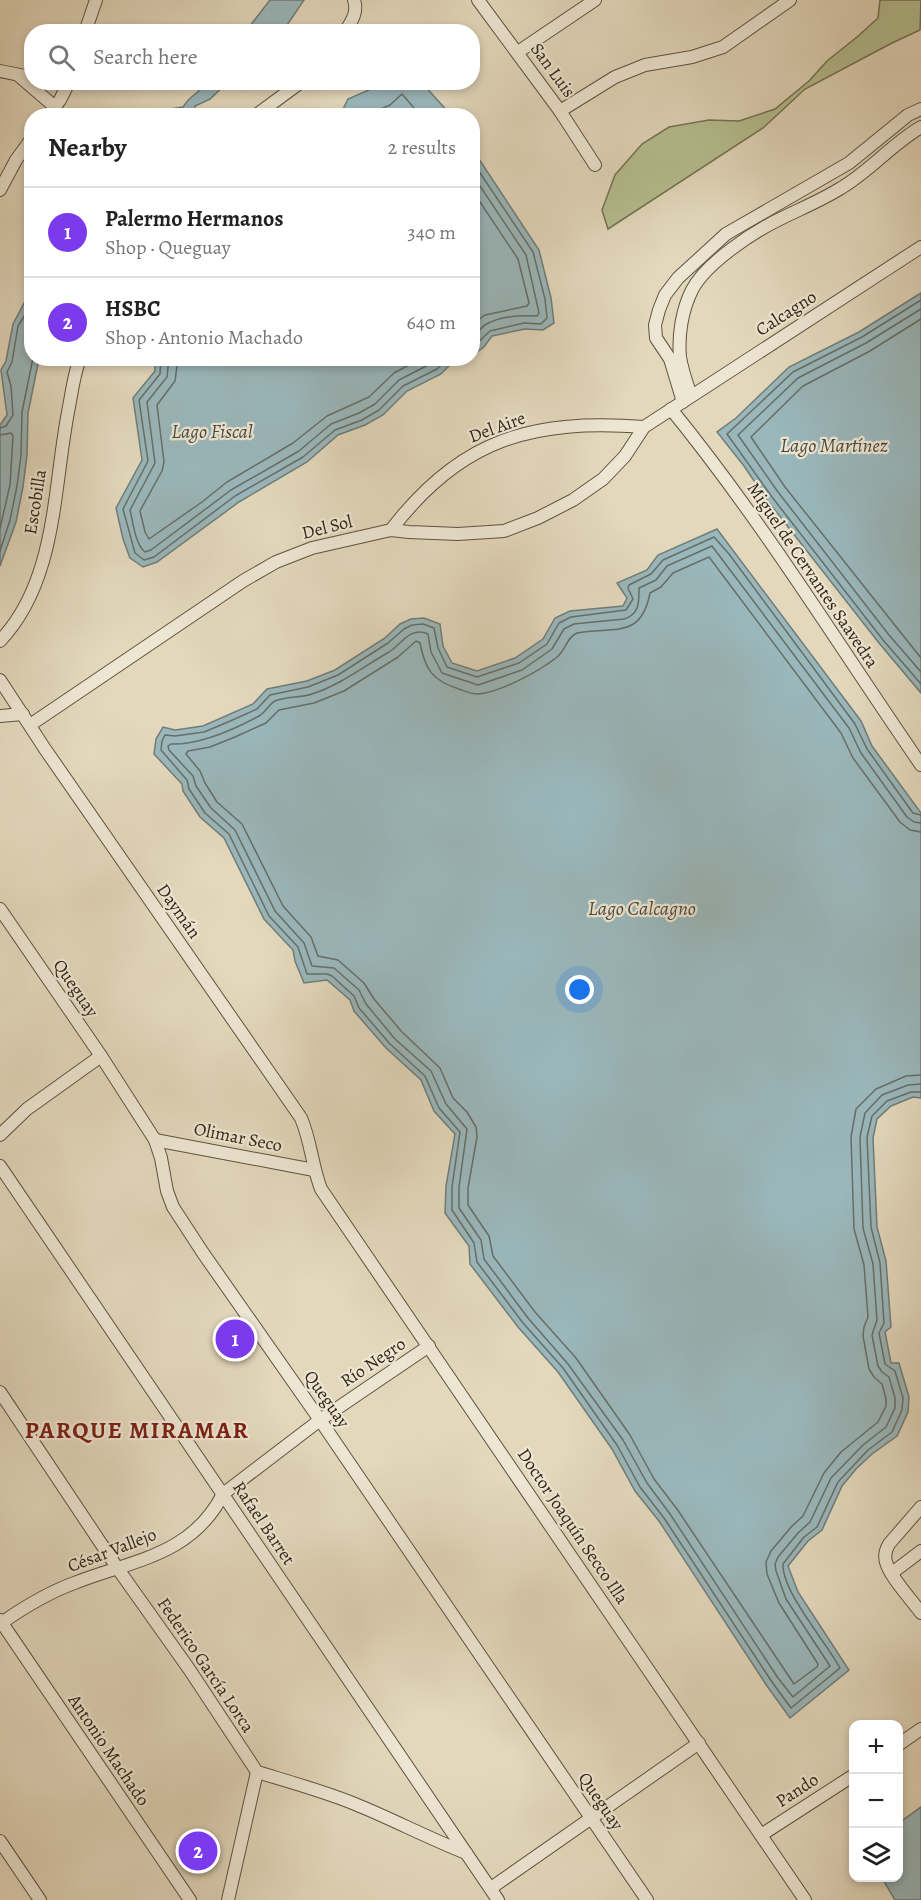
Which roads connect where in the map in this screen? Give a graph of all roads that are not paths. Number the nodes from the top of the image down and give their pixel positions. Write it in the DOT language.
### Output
graph roads {
  1 [pos="96,0"];
  2 [pos="354,0"];
  3 [pos="478,0"];
  4 [pos="595,0"];
  5 [pos="790,0"];
  6 [pos="88,24"];
  7 [pos="350,24"];
  8 [pos="518,52"];
  9 [pos="0,71"];
  10 [pos="18,75"];
  11 [pos="24,76"];
  12 [pos="24,82"];
  13 [pos="32,90"];
  14 [pos="64,90"];
  15 [pos="290,90"];
  16 [pos="48,108"];
  17 [pos="53,108"];
  18 [pos="266,108"];
  19 [pos="921,109"];
  20 [pos="560,111"];
  21 [pos="921,128"];
  22 [pos="24,149"];
  23 [pos="849,163"];
  24 [pos="595,165"];
  25 [pos="858,177"];
  26 [pos="0,190"];
  27 [pos="726,234"];
  28 [pos="735,246"];
  29 [pos="921,247"];
  30 [pos="77,366"];
  31 [pos="687,399"];
  32 [pos="671,409"];
  33 [pos="644,427"];
  34 [pos="391,530"];
  35 [pos="0,641"];
  36 [pos="0,680"];
  37 [pos="0,716"];
  38 [pos="26,720"];
  39 [pos="921,765"];
  40 [pos="0,909"];
  41 [pos="101,1056"];
  42 [pos="0,1135"];
  43 [pos="155,1140"];
  44 [pos="0,1166"];
  45 [pos="314,1170"];
  46 [pos="429,1346"];
  47 [pos="0,1392"];
  48 [pos="320,1420"];
  49 [pos="223,1494"];
  50 [pos="921,1507"];
  51 [pos="921,1551"];
  52 [pos="118,1569"];
  53 [pos="892,1573"];
  54 [pos="921,1613"];
  55 [pos="1,1622"];
  56 [pos="921,1729"];
  57 [pos="903,1742"];
  58 [pos="699,1743"];
  59 [pos="257,1772"];
  60 [pos="849,1778"];
  61 [pos="591,1817"];
  62 [pos="450,1830"];
  63 [pos="761,1835"];
  64 [pos="0,1841"];
  65 [pos="438,1842"];
  66 [pos="465,1853"];
  67 [pos="491,1888"];
  68 [pos="232,1899"];
  69 [pos="40,1900"];
  70 [pos="190,1900"];
  71 [pos="498,1900"];
  72 [pos="646,1900"];
  73 [pos="805,1900"];
  1 -- 6 [label="street"];
  2 -- 7 [label="street"];
  3 -- 8 [label="street, San Luis"];
  4 -- 8 [label="street"];
  5 -- 20 [label="street"];
  8 -- 20 [label="street, San Luis"];
  9 -- 10 [label="street"];
  10 -- 11 [label="street"];
  10 -- 12 [label="street"];
  13 -- 16 [label="street"];
  14 -- 17 [label="street"];
  15 -- 18 [label="street"];
  19 -- 23 [label="street"];
  20 -- 24 [label="street, San Luis"];
  21 -- 25 [label="street"];
  22 -- 26 [label="street"];
  23 -- 25 [label="street"];
  23 -- 27 [label="street"];
  25 -- 28 [label="street"];
  27 -- 28 [label="street"];
  27 -- 31 [label="street"];
  28 -- 31 [label="street"];
  29 -- 31 [label="street, Calcagno"];
  30 -- 35 [label="street, Escobilla"];
  31 -- 32 [label="street, Calcagno"];
  32 -- 33 [label="street, Calcagno"];
  32 -- 39 [label="street, Miguel de Cervantes Saavedra"];
  33 -- 34 [label="street, Del Aire"];
  33 -- 34 [label="street, Del Sol"];
  34 -- 38 [label="street, Del Sol"];
  36 -- 38 [label="street, Daymán"];
  37 -- 38 [label="street"];
  38 -- 45 [label="street, Daymán"];
  40 -- 41 [label="street, Queguay"];
  41 -- 42 [label="street"];
  41 -- 43 [label="street, Queguay"];
  43 -- 45 [label="street, Olimar Seco"];
  43 -- 48 [label="street, Queguay"];
  44 -- 49 [label="street, Rafael Barret"];
  45 -- 46 [label="street, Doctor Joaquín Secco Illa"];
  46 -- 48 [label="street, Río Negro"];
  46 -- 58 [label="street, Doctor Joaquín Secco Illa"];
  47 -- 52 [label="street, Federico García Lorca"];
  48 -- 49 [label="street, Río Negro"];
  48 -- 61 [label="street, Queguay"];
  49 -- 52 [label="street, César Vallejo"];
  49 -- 62 [label="street, Rafael Barret"];
  50 -- 53 [label="street"];
  51 -- 53 [label="street"];
  52 -- 55 [label="street, César Vallejo"];
  52 -- 59 [label="street, Federico García Lorca"];
  53 -- 54 [label="street"];
  55 -- 70 [label="street, Antonio Machado"];
  56 -- 57 [label="street"];
  58 -- 61 [label="street"];
  58 -- 63 [label="street, Doctor Joaquín Secco Illa"];
  59 -- 65 [label="street"];
  59 -- 68 [label="street"];
  60 -- 63 [label="street, Pando"];
  61 -- 67 [label="street"];
  61 -- 72 [label="street, Queguay"];
  62 -- 65 [label="street"];
  62 -- 66 [label="street, Rafael Barret"];
  63 -- 73 [label="street, Doctor Joaquín Secco Illa"];
  64 -- 69 [label="street"];
  65 -- 66 [label="street"];
  66 -- 67 [label="street, Rafael Barret"];
  67 -- 71 [label="street, Rafael Barret"];
}
